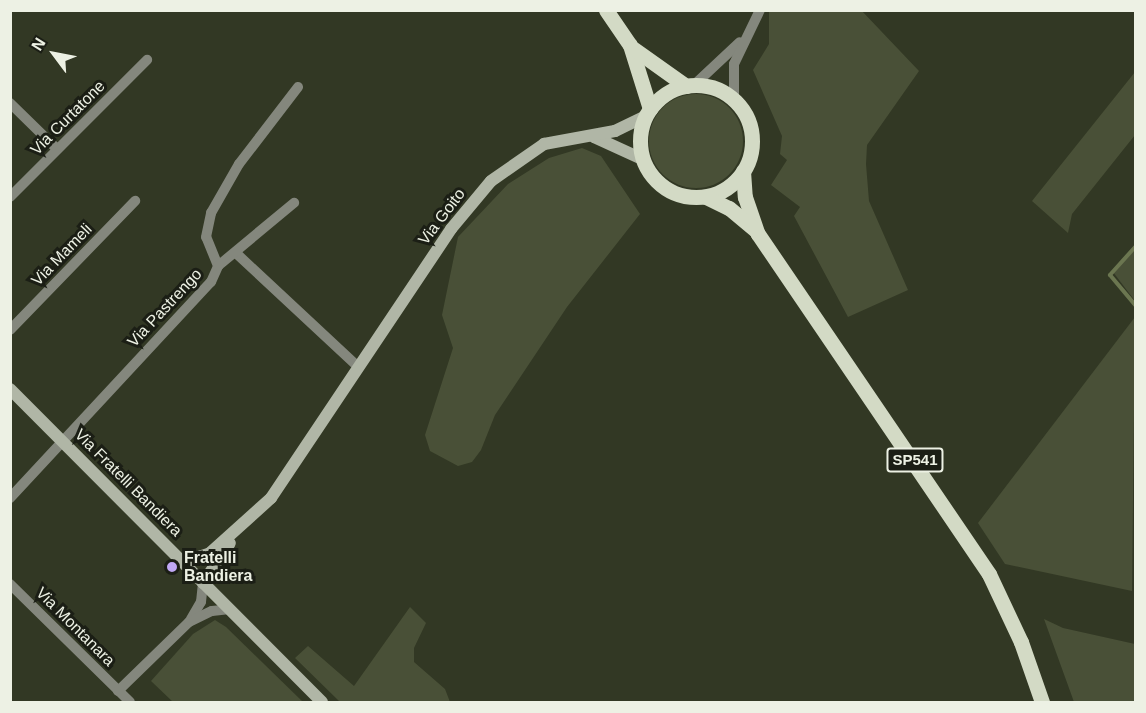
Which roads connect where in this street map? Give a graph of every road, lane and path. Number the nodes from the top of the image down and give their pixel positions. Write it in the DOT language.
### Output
graph roads {
  1 [pos="606,10"];
  2 [pos="760,10"];
  3 [pos="747,32"];
  4 [pos="630,45"];
  5 [pos="147,60"];
  6 [pos="689,86"];
  7 [pos="298,87"];
  8 [pos="734,101"];
  9 [pos="10,103"];
  10 [pos="648,113"];
  11 [pos="590,136"];
  12 [pos="57,149"];
  13 [pos="642,159"];
  14 [pos="743,171"];
  15 [pos="10,197"];
  16 [pos="706,197"];
  17 [pos="135,201"];
  18 [pos="294,203"];
  19 [pos="758,234"];
  20 [pos="237,254"];
  21 [pos="218,266"];
  22 [pos="10,330"];
  23 [pos="358,366"];
  24 [pos="10,389"];
  25 [pos="62,441"];
  26 [pos="10,498"];
  27 [pos="237,532"];
  28 [pos="183,562"];
  29 [pos="203,583"];
  30 [pos="10,584"];
  31 [pos="230,609"];
  32 [pos="189,622"];
  33 [pos="118,691"];
  34 [pos="130,702"];
  35 [pos="322,702"];
  36 [pos="1042,702"];
  1 -- 4 [label="main road"];
  2 -- 3 [label="street"];
  3 -- 6 [label="street"];
  3 -- 8 [label="street"];
  4 -- 6 [label="main road"];
  4 -- 10 [label="main road"];
  5 -- 12 [label="street, Via Curtatone"];
  6 -- 8 [label="main road"];
  6 -- 10 [label="main road"];
  7 -- 21 [label="street"];
  8 -- 14 [label="main road, SP541"];
  9 -- 12 [label="street"];
  10 -- 11 [label="street, Via Goito"];
  10 -- 13 [label="main road"];
  11 -- 13 [label="street"];
  11 -- 23 [label="street, Via Goito"];
  12 -- 15 [label="street, Via Curtatone"];
  13 -- 16 [label="main road, SP541"];
  14 -- 16 [label="main road"];
  14 -- 19 [label="main road, SP541"];
  16 -- 19 [label="main road, SP541"];
  17 -- 22 [label="street, Via Mameli"];
  18 -- 20 [label="street, Via Pastrengo"];
  19 -- 36 [label="main road, SP541"];
  20 -- 21 [label="street, Via Pastrengo"];
  20 -- 23 [label="street"];
  21 -- 25 [label="street, Via Pastrengo"];
  23 -- 27 [label="street, Via Goito"];
  24 -- 25 [label="street, Via Fratelli Bandiera"];
  25 -- 26 [label="street, Via Pastrengo"];
  25 -- 28 [label="street, Via Fratelli Bandiera"];
  27 -- 28 [label="street, Via Goito"];
  27 -- 29 [label="street, Via Goito"];
  28 -- 29 [label="street, Via Fratelli Bandiera"];
  29 -- 31 [label="street, Via Fratelli Bandiera"];
  29 -- 32 [label="street, Via Montanara"];
  30 -- 33 [label="street, Via Montanara"];
  31 -- 32 [label="street, Via Montanara"];
  31 -- 35 [label="street, Via Fratelli Bandiera"];
  32 -- 33 [label="street, Via Montanara"];
  33 -- 34 [label="street, Via Montanara"];
}
